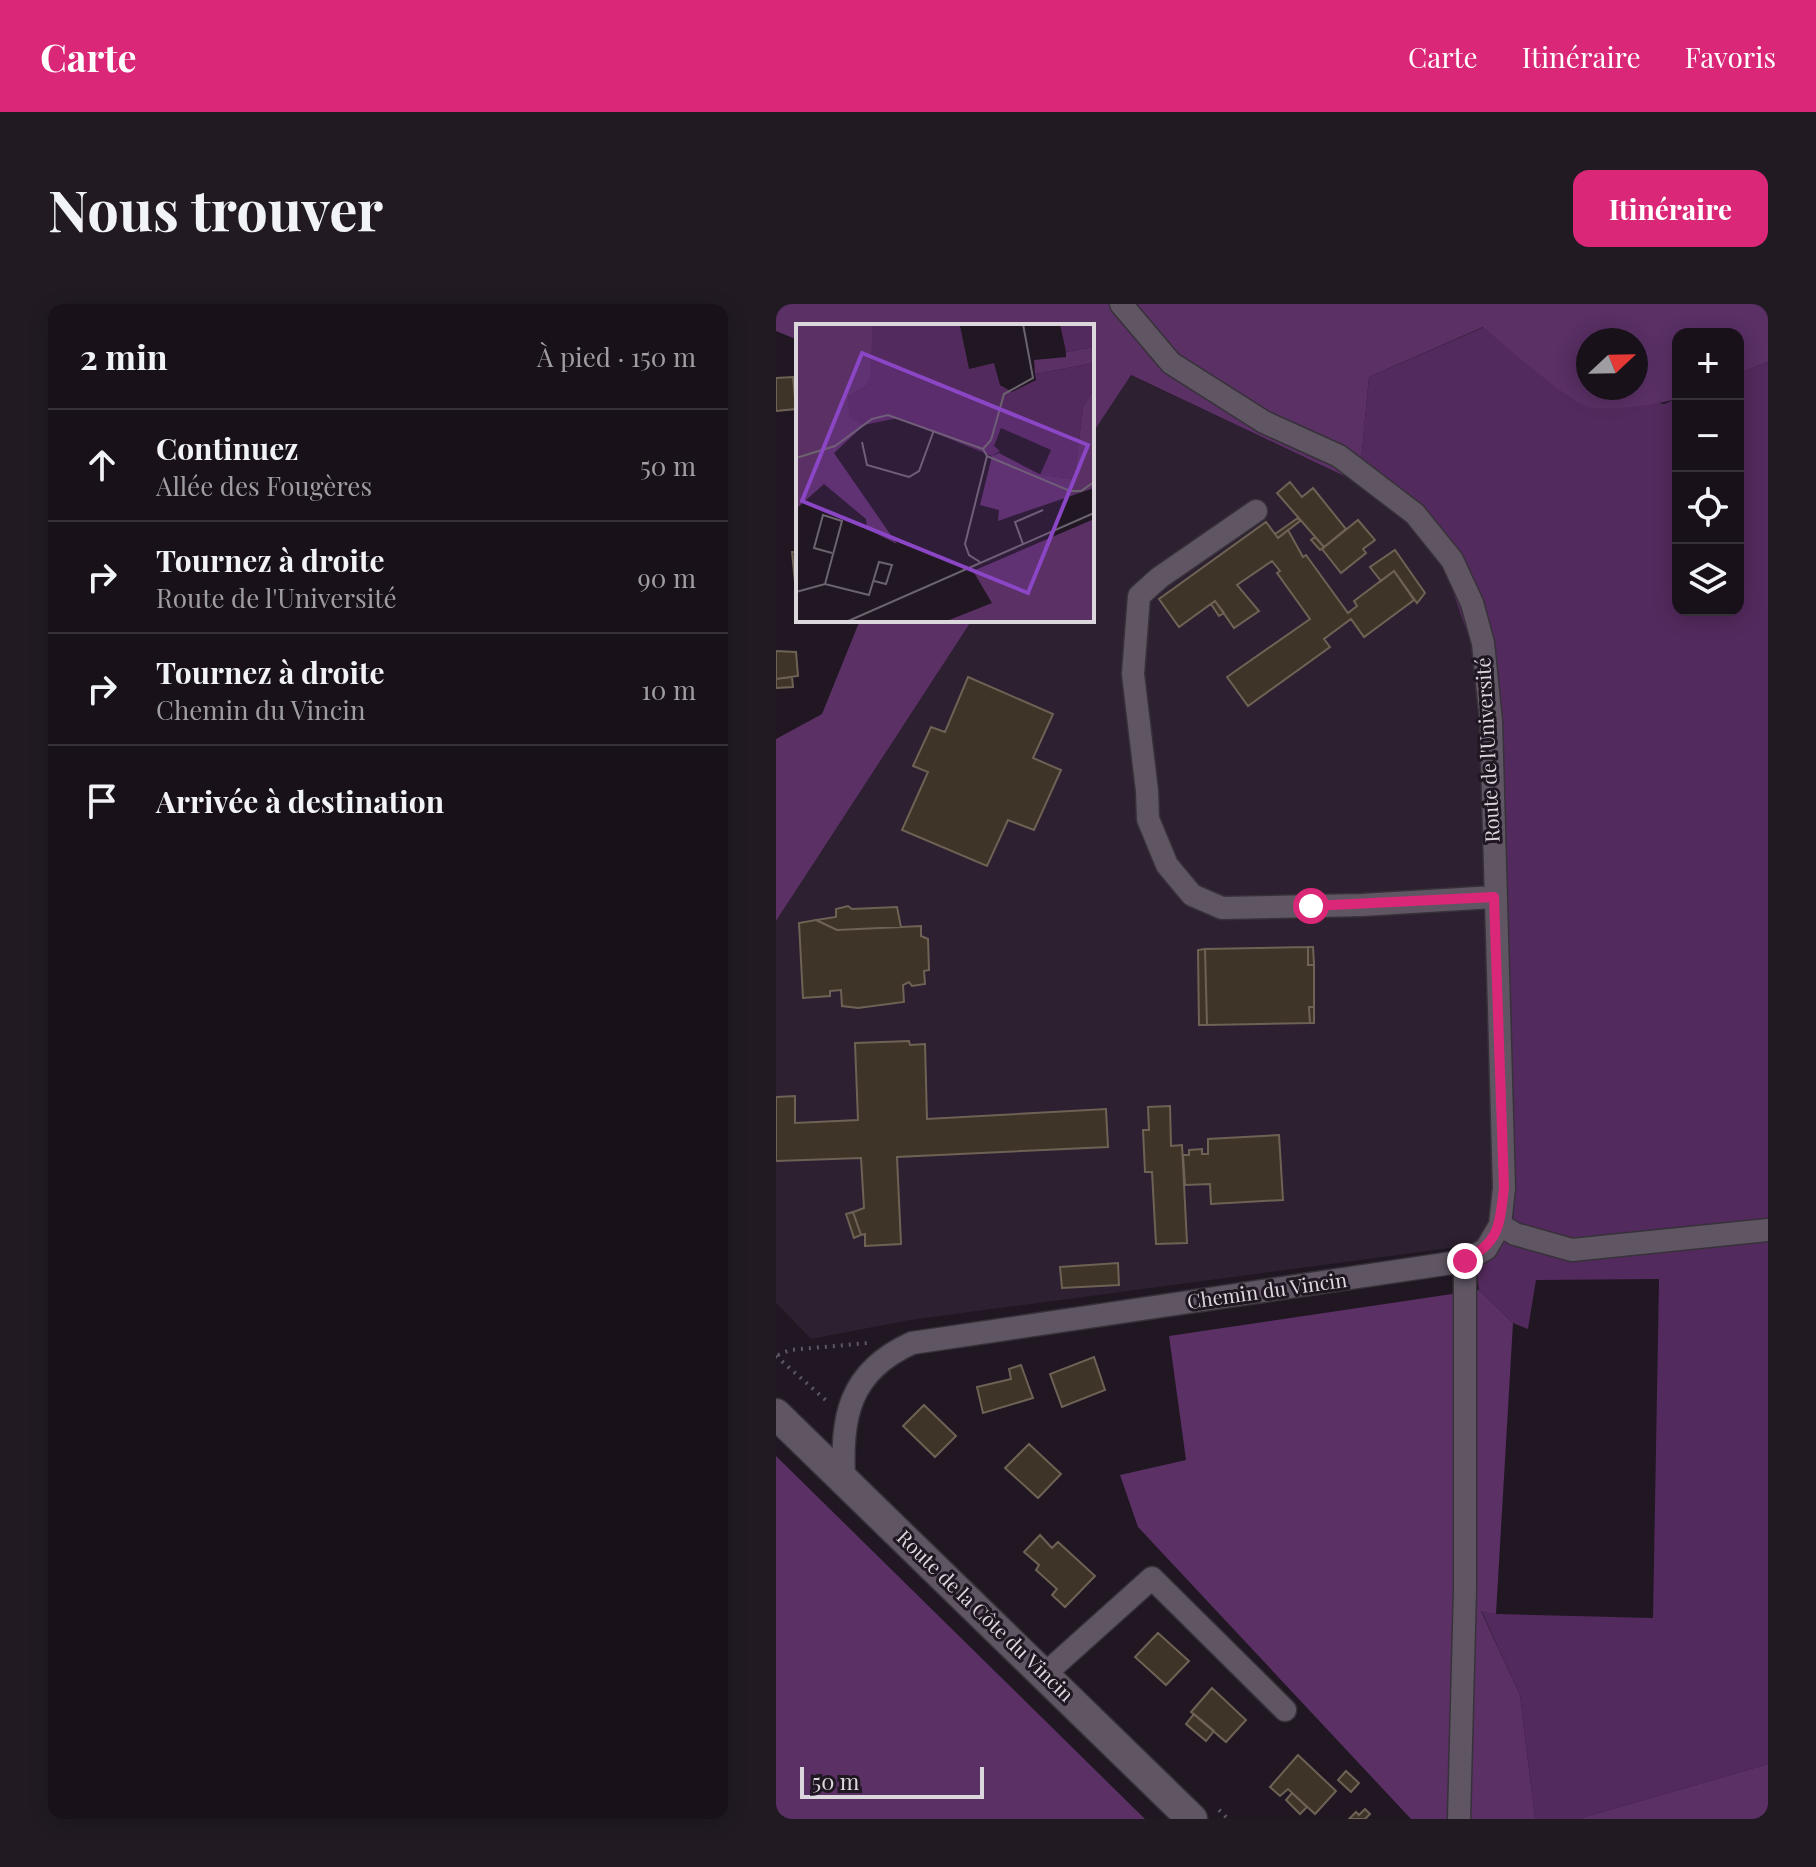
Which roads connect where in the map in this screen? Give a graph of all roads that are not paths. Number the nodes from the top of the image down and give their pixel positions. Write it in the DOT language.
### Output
graph roads {
  1 [pos="1121,304"];
  2 [pos="1256,511"];
  3 [pos="1494,897"];
  4 [pos="1500,1225"];
  5 [pos="1768,1230"];
  6 [pos="1465,1261"];
  7 [pos="776,1414"];
  8 [pos="844,1482"];
  9 [pos="1045,1674"];
  10 [pos="1285,1710"];
  11 [pos="1192,1819"];
  12 [pos="1459,1819"];
  1 -- 3 [label="street, Route de l'Université"];
  2 -- 3 [label="street"];
  3 -- 4 [label="street, Route de l'Université"];
  4 -- 5 [label="street"];
  4 -- 6 [label="street"];
  6 -- 8 [label="street, Chemin du Vincin"];
  6 -- 12 [label="street"];
  7 -- 8 [label="main road, Route de la Côte du Vincin"];
  8 -- 9 [label="main road, Route de la Côte du Vincin"];
  9 -- 10 [label="street"];
  9 -- 11 [label="main road, Route de la Côte du Vincin"];
}
